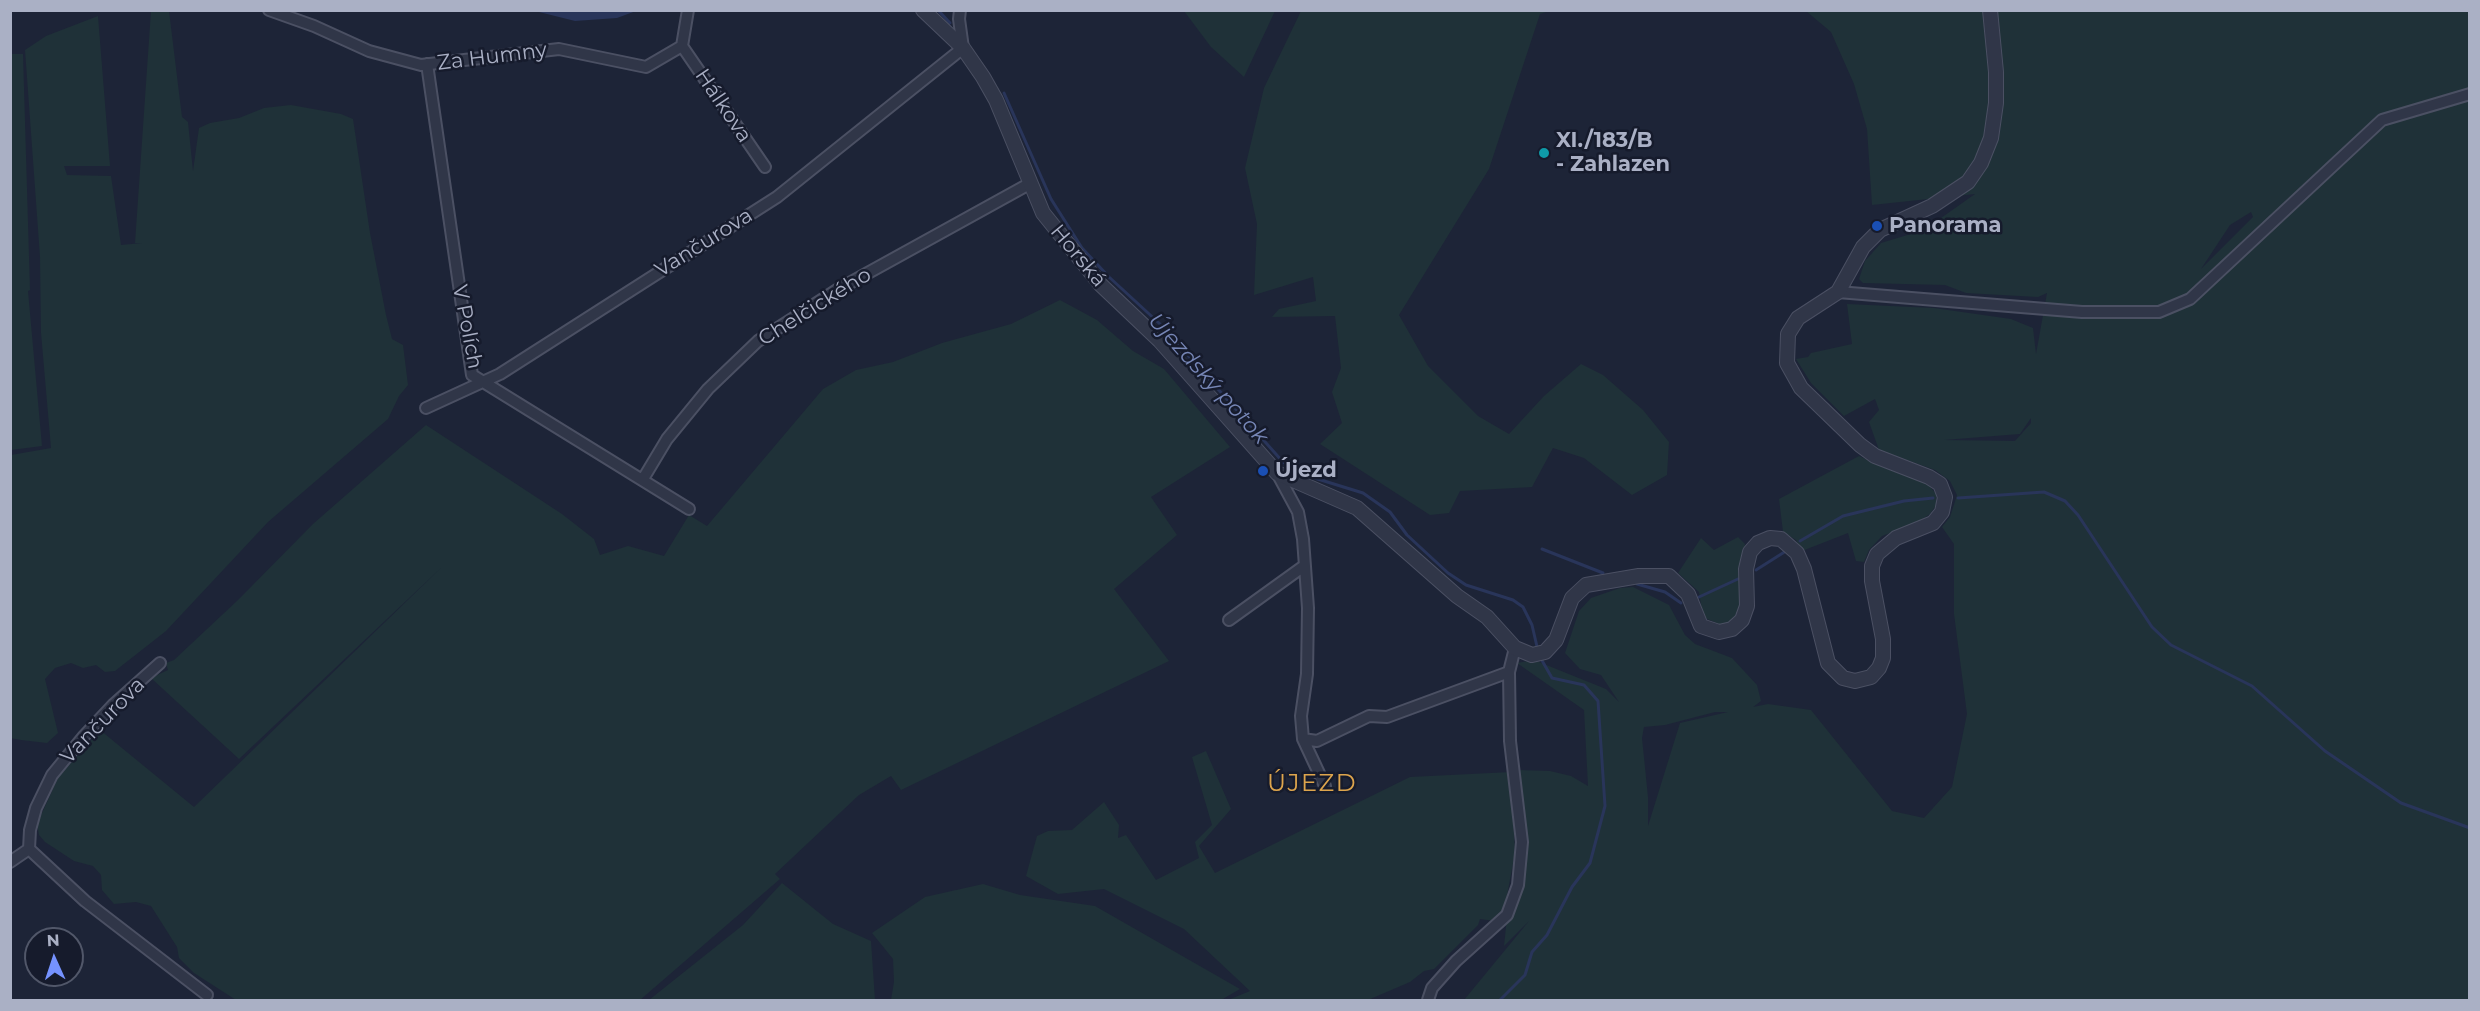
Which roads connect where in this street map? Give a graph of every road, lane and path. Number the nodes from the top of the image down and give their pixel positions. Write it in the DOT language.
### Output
graph roads {
  1 [pos="269,10"];
  2 [pos="688,10"];
  3 [pos="923,10"];
  4 [pos="960,10"];
  5 [pos="1990,10"];
  6 [pos="682,46"];
  7 [pos="963,48"];
  8 [pos="427,64"];
  9 [pos="2469,94"];
  10 [pos="765,166"];
  11 [pos="1029,184"];
  12 [pos="1838,292"];
  13 [pos="481,381"];
  14 [pos="426,408"];
  15 [pos="1277,473"];
  16 [pos="643,479"];
  17 [pos="689,509"];
  18 [pos="1304,566"];
  19 [pos="1229,620"];
  20 [pos="1515,648"];
  21 [pos="160,663"];
  22 [pos="1509,672"];
  23 [pos="1303,739"];
  24 [pos="1325,786"];
  25 [pos="28,849"];
  26 [pos="10,862"];
  27 [pos="207,995"];
  28 [pos="1428,1000"];
  1 -- 8 [label="street, Za Humny"];
  2 -- 6 [label="street"];
  3 -- 7 [label="street, Horská"];
  4 -- 7 [label="street"];
  5 -- 12 [label="street"];
  6 -- 8 [label="street, Za Humny"];
  6 -- 10 [label="street, Hálkova"];
  7 -- 11 [label="street, Horská"];
  7 -- 13 [label="street, Vančurova"];
  8 -- 13 [label="street, V Polích"];
  9 -- 12 [label="street"];
  11 -- 15 [label="street, Horská"];
  11 -- 16 [label="street, Chelčického"];
  12 -- 20 [label="street"];
  13 -- 14 [label="street, Vančurova"];
  13 -- 16 [label="street, V Polích"];
  15 -- 18 [label="street"];
  15 -- 20 [label="street"];
  16 -- 17 [label="street, V Polích"];
  18 -- 19 [label="street"];
  18 -- 23 [label="street"];
  20 -- 22 [label="street"];
  21 -- 25 [label="street, Vančurova"];
  22 -- 23 [label="street"];
  22 -- 28 [label="street"];
  23 -- 24 [label="street"];
  25 -- 26 [label="street"];
  25 -- 27 [label="street"];
}
